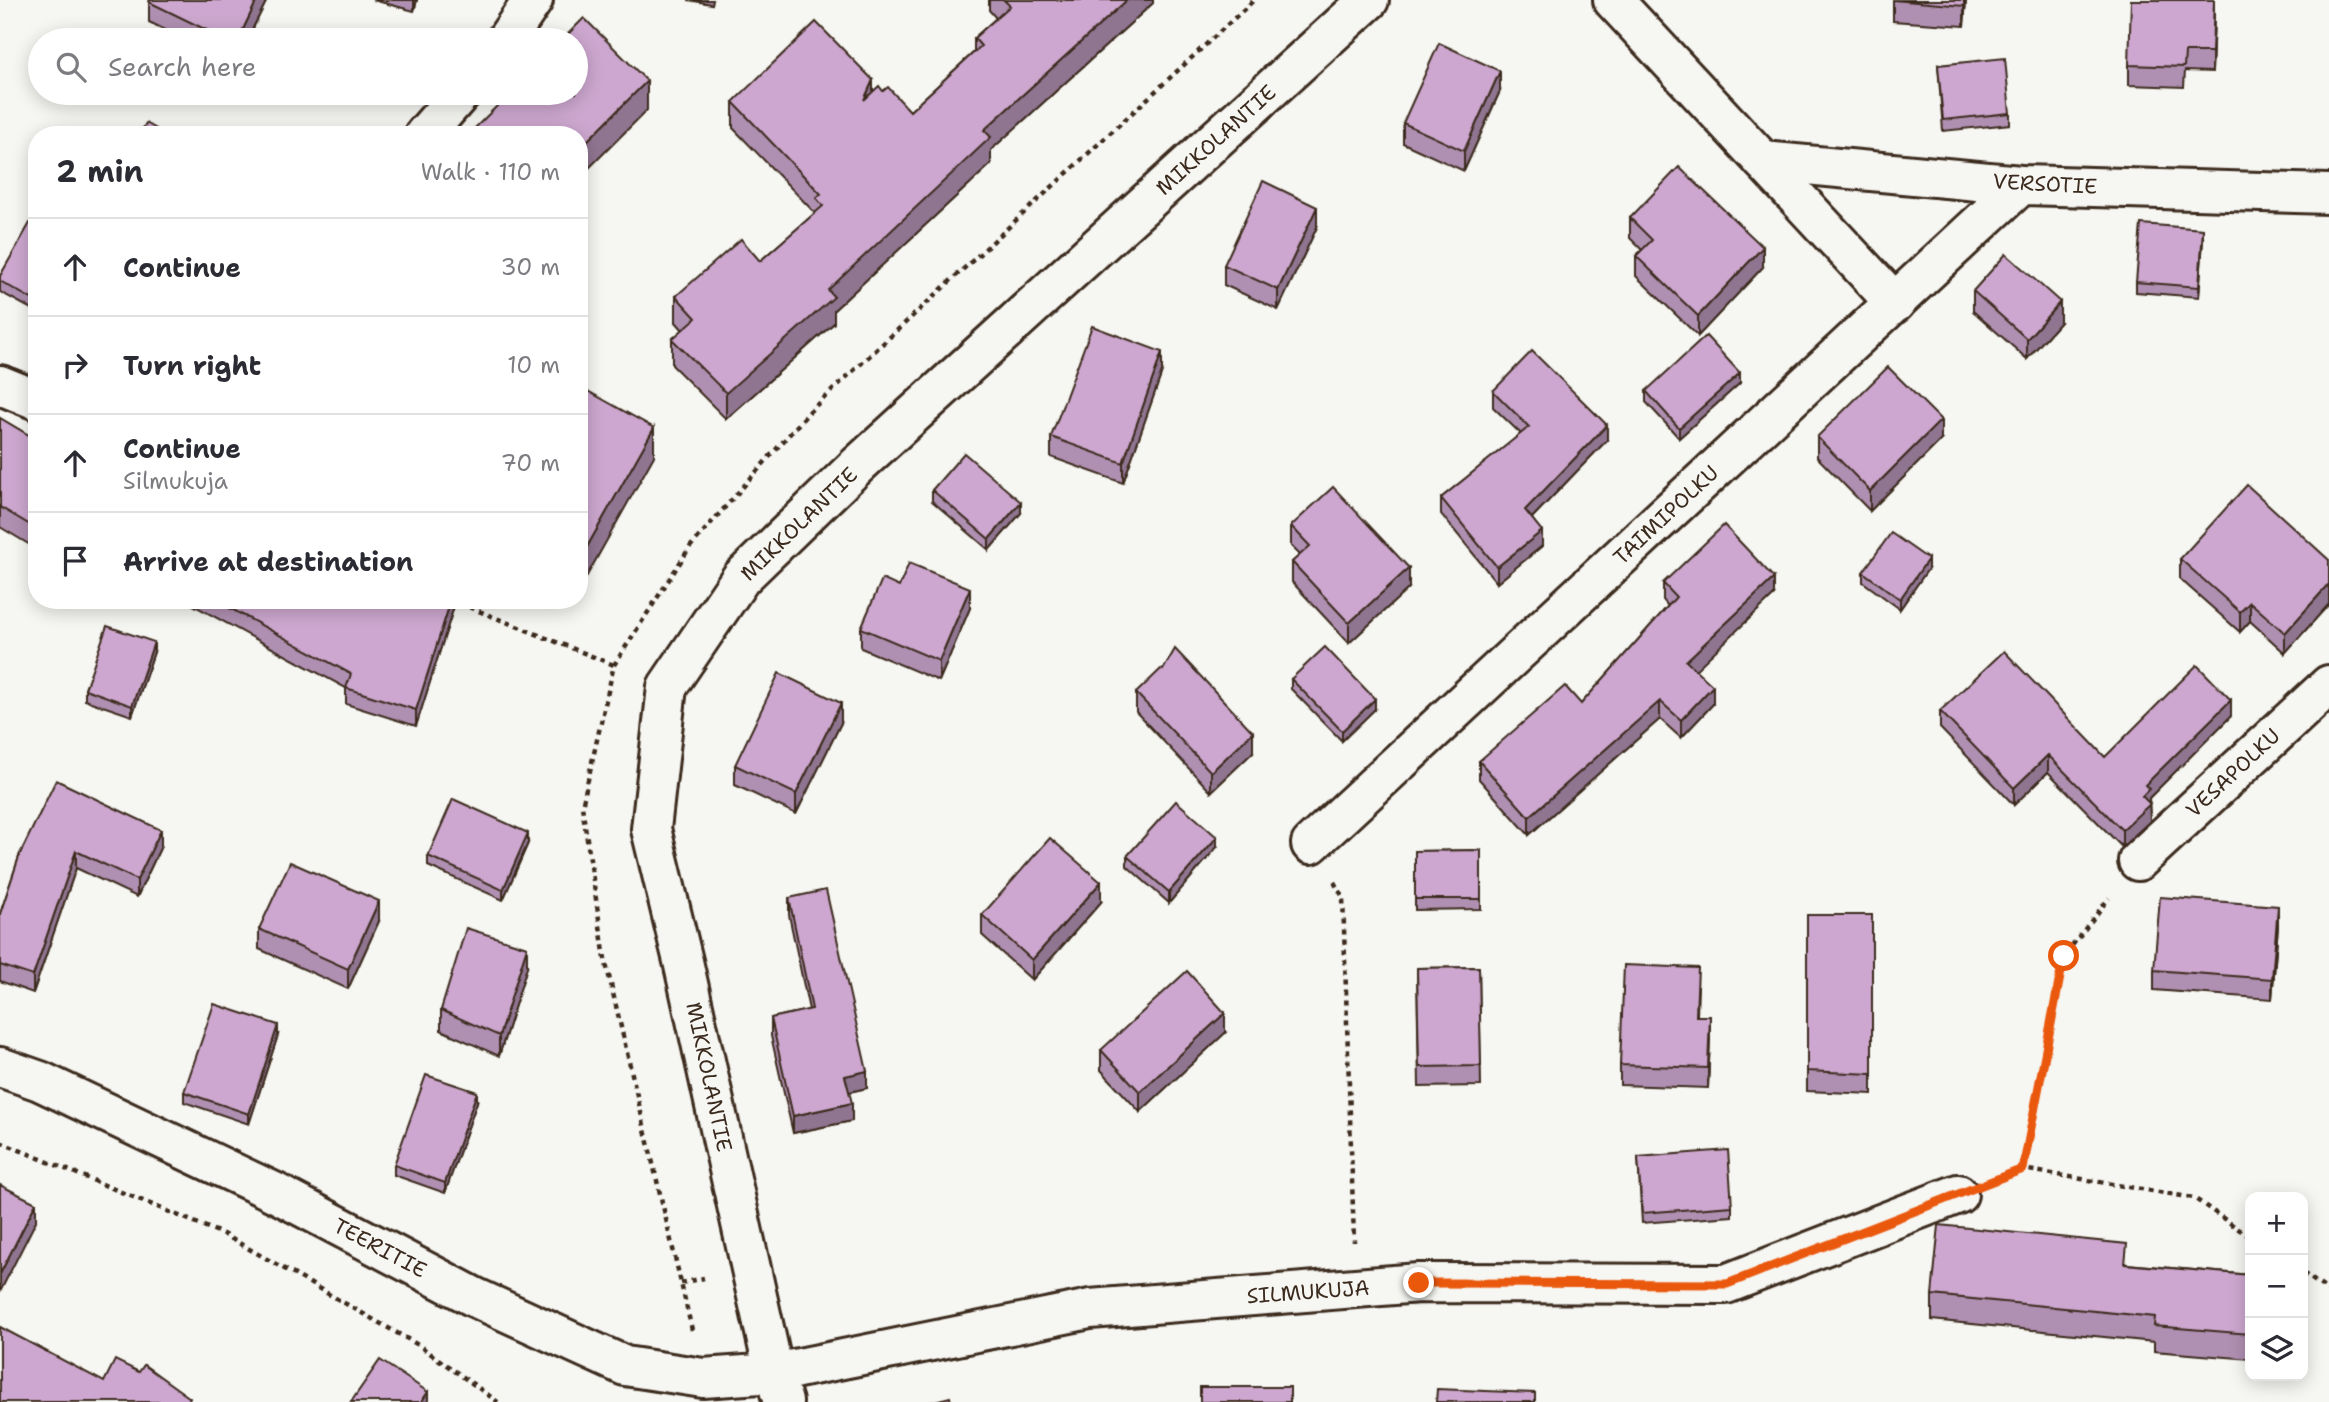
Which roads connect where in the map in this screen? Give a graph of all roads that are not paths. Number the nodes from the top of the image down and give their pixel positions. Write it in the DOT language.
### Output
graph roads {
  1 [pos="533,0"];
  2 [pos="1368,0"];
  3 [pos="1614,0"];
  4 [pos="514,28"];
  5 [pos="451,105"];
  6 [pos="433,126"];
  7 [pos="1763,161"];
  8 [pos="2021,185"];
  9 [pos="2329,194"];
  10 [pos="1895,303"];
  11 [pos="0,385"];
  12 [pos="28,396"];
  13 [pos="2329,685"];
  14 [pos="1311,844"];
  15 [pos="2138,862"];
  16 [pos="0,1067"];
  17 [pos="1958,1194"];
  18 [pos="778,1387"];
  1 -- 4 [label="street"];
  2 -- 18 [label="street, MIKKOLANTIE"];
  3 -- 7 [label="street"];
  5 -- 6 [label="street"];
  7 -- 8 [label="street, VERSOTIE"];
  7 -- 10 [label="street"];
  8 -- 9 [label="street, VERSOTIE"];
  8 -- 10 [label="street, TAIMIPOLKU"];
  10 -- 14 [label="street, TAIMIPOLKU"];
  11 -- 12 [label="street"];
  13 -- 15 [label="street, VESAPOLKU"];
  16 -- 18 [label="street, TEERITIE"];
  17 -- 18 [label="street, SILMUKUJA"];
}
